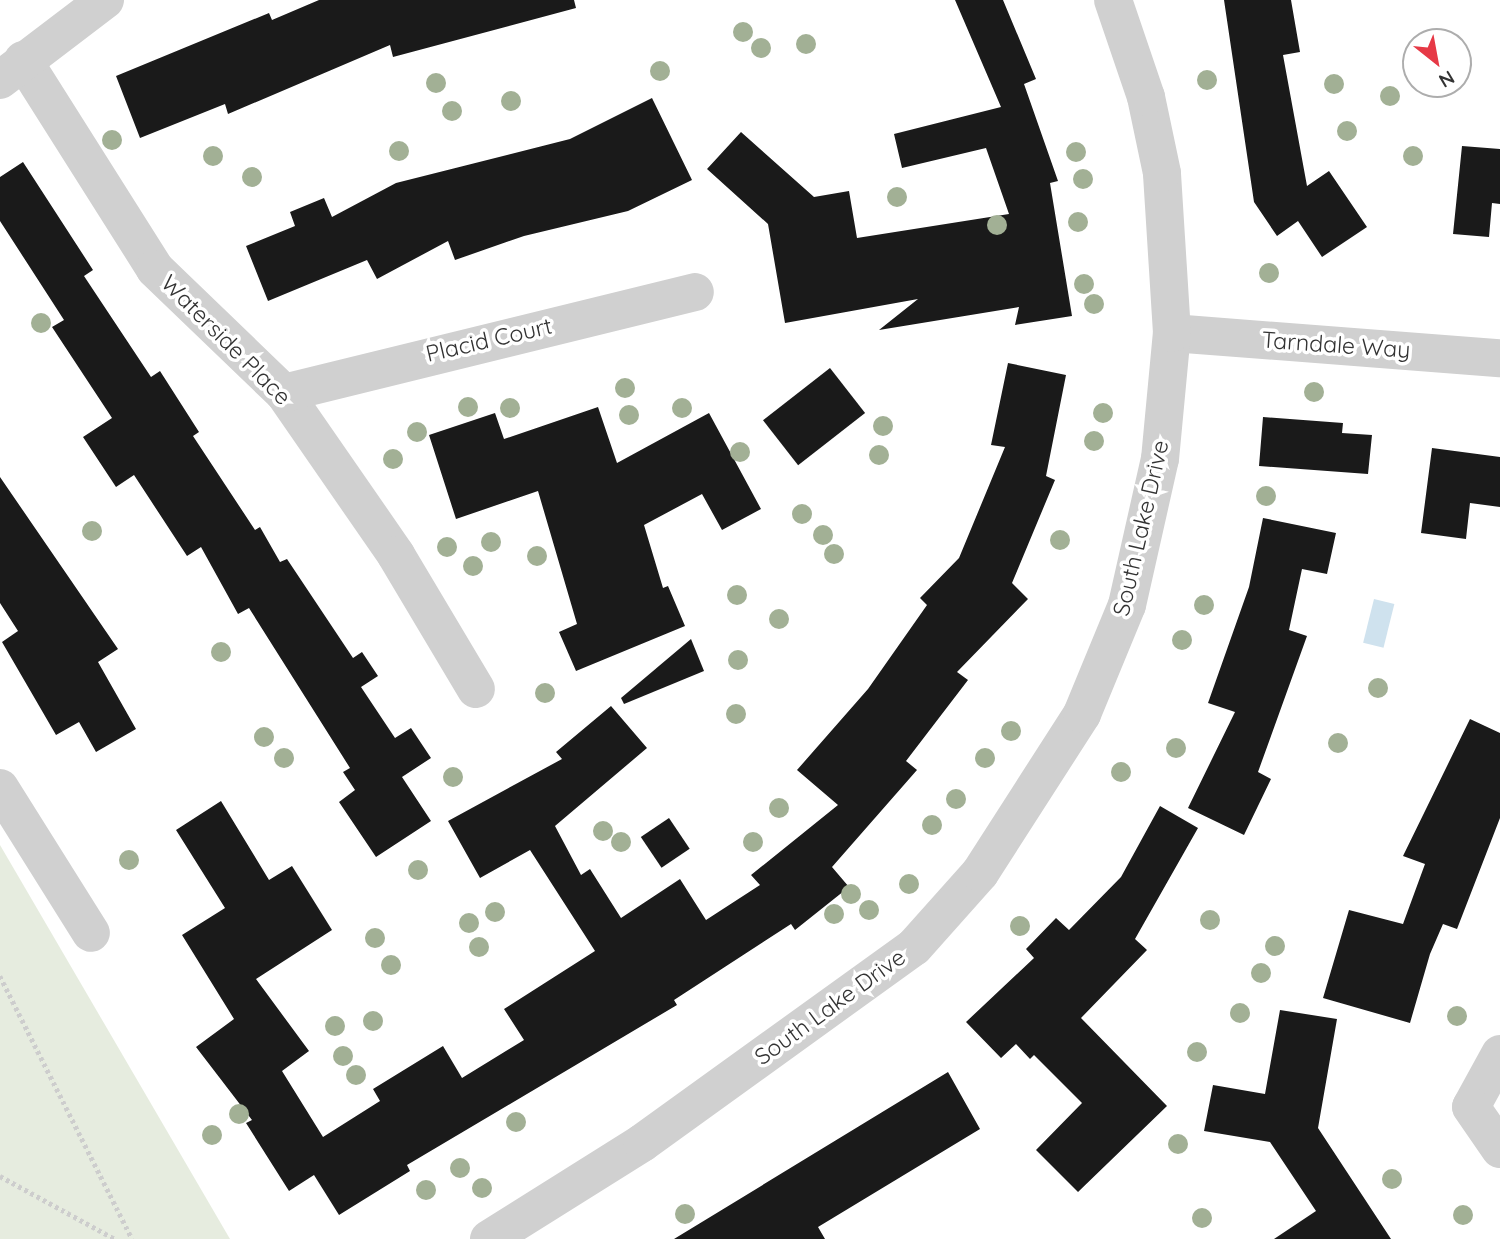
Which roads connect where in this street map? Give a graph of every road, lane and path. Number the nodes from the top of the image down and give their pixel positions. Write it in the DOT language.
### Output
graph roads {
  1 [pos="105,0"];
  2 [pos="1114,0"];
  3 [pos="12,70"];
  4 [pos="695,292"];
  5 [pos="1172,333"];
  6 [pos="1500,358"];
  7 [pos="284,393"];
  8 [pos="476,689"];
  9 [pos="0,788"];
  10 [pos="91,933"];
  11 [pos="0,976"];
  12 [pos="1500,1055"];
  13 [pos="1500,1149"];
  14 [pos="0,1176"];
  15 [pos="115,1239"];
  16 [pos="132,1239"];
  17 [pos="489,1239"];
  1 -- 3 [label="street"];
  2 -- 5 [label="street, South Lake Drive"];
  3 -- 7 [label="street, Waterside Place"];
  4 -- 7 [label="street, Placid Court"];
  5 -- 6 [label="street, Tarndale Way"];
  5 -- 17 [label="street, South Lake Drive"];
  7 -- 8 [label="street, Waterside Place"];
  9 -- 10 [label="street"];
  11 -- 16 [label="path"];
  12 -- 13 [label="street"];
  14 -- 15 [label="path"];
}
